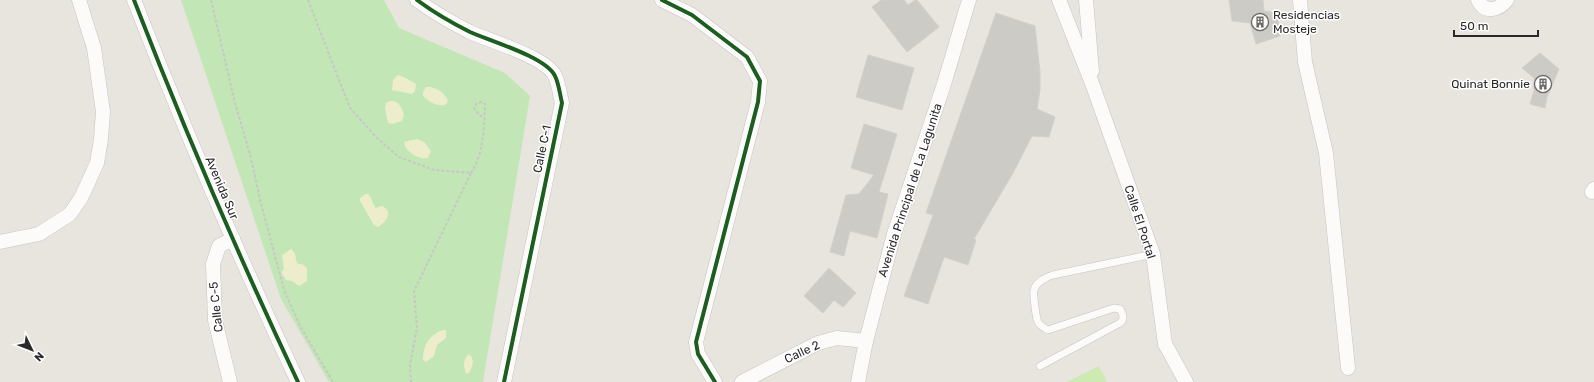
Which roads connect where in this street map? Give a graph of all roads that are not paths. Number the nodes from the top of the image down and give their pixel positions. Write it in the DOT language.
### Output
graph roads {
  1 [pos="79,0"];
  2 [pos="134,0"];
  3 [pos="417,0"];
  4 [pos="662,0"];
  5 [pos="969,0"];
  6 [pos="1059,0"];
  7 [pos="1086,0"];
  8 [pos="1300,0"];
  9 [pos="1478,0"];
  10 [pos="1507,0"];
  11 [pos="1093,86"];
  12 [pos="233,239"];
  13 [pos="0,242"];
  14 [pos="1153,254"];
  15 [pos="866,341"];
  16 [pos="1040,366"];
  17 [pos="1348,368"];
  18 [pos="230,382"];
  19 [pos="298,382"];
  20 [pos="504,382"];
  21 [pos="715,382"];
  22 [pos="742,382"];
  23 [pos="858,382"];
  24 [pos="1186,382"];
  1 -- 13 [label="street"];
  2 -- 12 [label="street, Avenida Sur"];
  3 -- 20 [label="street, Calle C-1"];
  4 -- 21 [label="street"];
  5 -- 15 [label="street, Avenida Principal de La Lagunita"];
  6 -- 11 [label="street, Calle El Portal"];
  7 -- 11 [label="street, Calle El Portal"];
  8 -- 17 [label="street"];
  9 -- 10 [label="street"];
  11 -- 14 [label="street, Calle El Portal"];
  12 -- 18 [label="street, Calle C-5"];
  12 -- 19 [label="street, Avenida Sur"];
  14 -- 16 [label="lane"];
  14 -- 24 [label="street, Calle El Portal"];
  15 -- 22 [label="street, Calle 2"];
  15 -- 23 [label="street, Avenida Principal de La Lagunita"];
}
